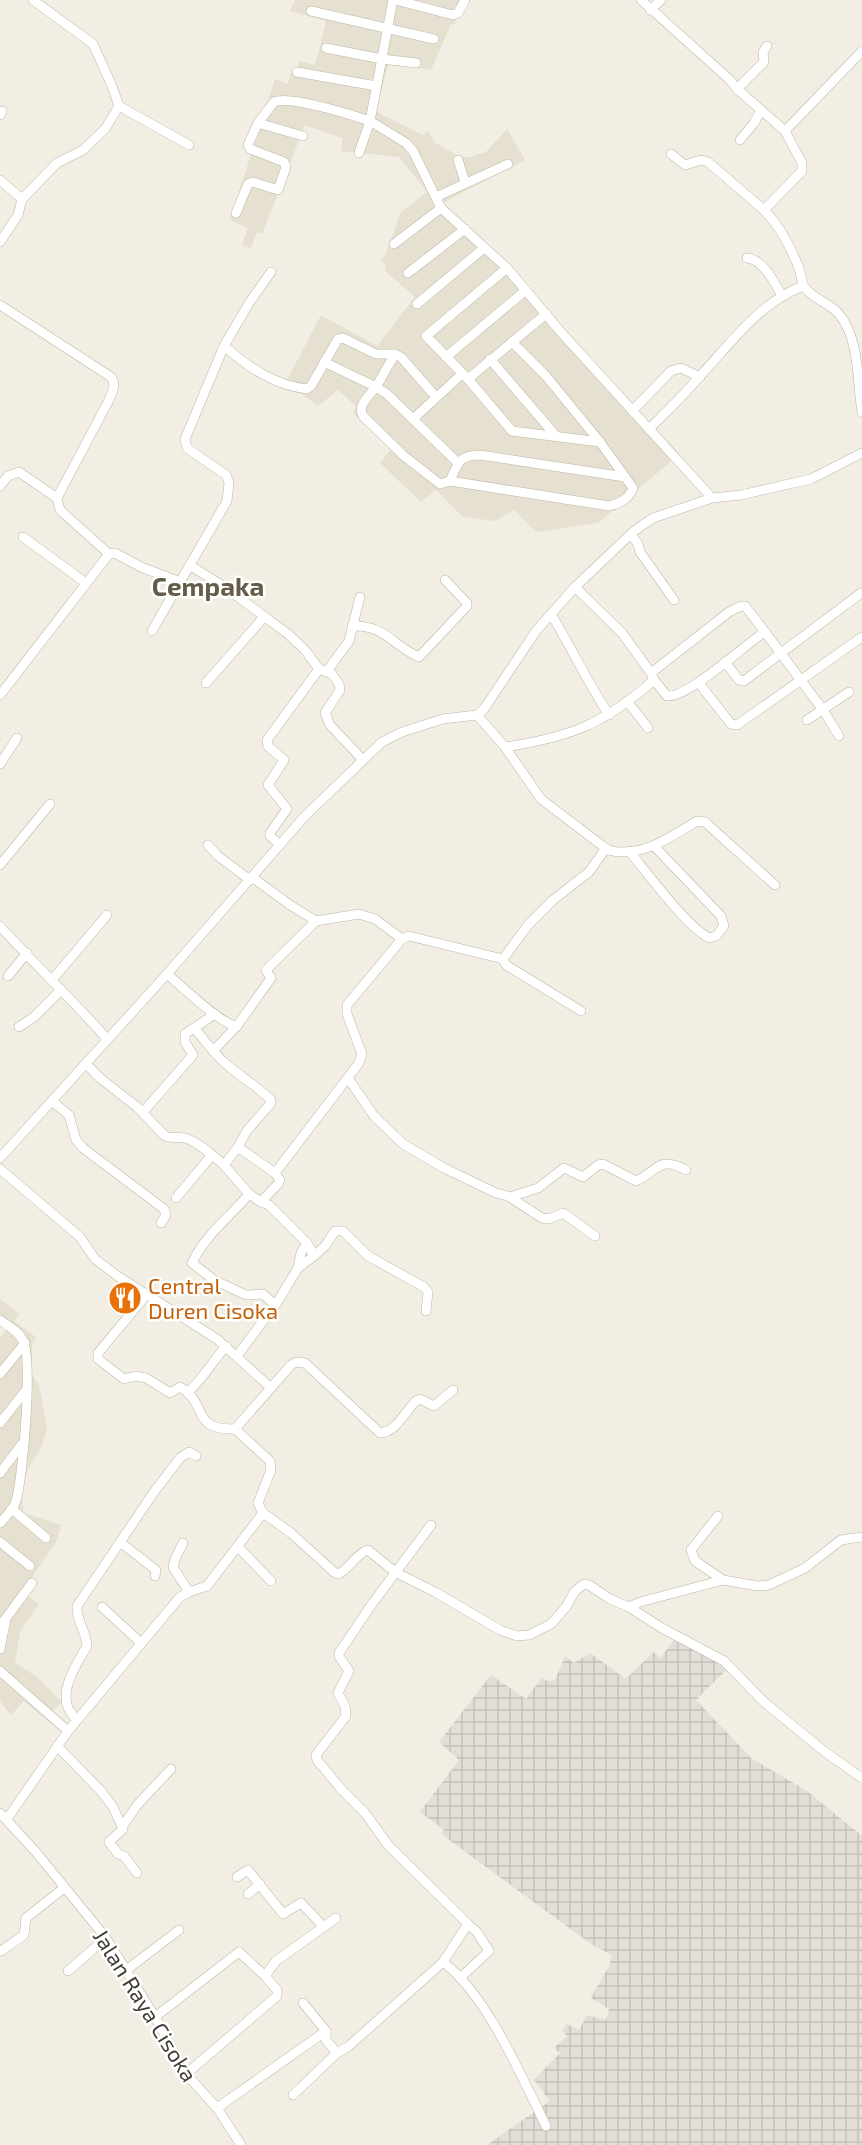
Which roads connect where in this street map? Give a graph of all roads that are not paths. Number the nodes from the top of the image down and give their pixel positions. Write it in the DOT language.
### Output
graph roads {
  1 [pos="33,0"];
  2 [pos="394,0"];
  3 [pos="465,0"];
  4 [pos="641,0"];
  5 [pos="661,0"];
  6 [pos="650,10"];
  7 [pos="310,11"];
  8 [pos="387,28"];
  9 [pos="435,39"];
  10 [pos="767,46"];
  11 [pos="326,48"];
  12 [pos="862,51"];
  13 [pos="382,59"];
  14 [pos="416,63"];
  15 [pos="297,72"];
  16 [pos="376,86"];
  17 [pos="737,89"];
  18 [pos="118,106"];
  19 [pos="761,110"];
  20 [pos="370,121"];
  21 [pos="258,123"];
  22 [pos="785,131"];
  23 [pos="303,136"];
  24 [pos="740,140"];
  25 [pos="189,145"];
  26 [pos="359,153"];
  27 [pos="671,154"];
  28 [pos="458,160"];
  29 [pos="508,164"];
  30 [pos="0,180"];
  31 [pos="465,182"];
  32 [pos="436,197"];
  33 [pos="22,200"];
  34 [pos="441,208"];
  35 [pos="764,210"];
  36 [pos="236,213"];
  37 [pos="465,229"];
  38 [pos="0,242"];
  39 [pos="394,244"];
  40 [pos="484,248"];
  41 [pos="747,258"];
  42 [pos="507,268"];
  43 [pos="271,272"];
  44 [pos="408,273"];
  45 [pos="803,285"];
  46 [pos="526,290"];
  47 [pos="782,296"];
  48 [pos="417,304"];
  49 [pos="0,305"];
  50 [pos="546,315"];
  51 [pos="512,342"];
  52 [pos="224,346"];
  53 [pos="395,354"];
  54 [pos="446,357"];
  55 [pos="490,359"];
  56 [pos="324,362"];
  57 [pos="700,376"];
  58 [pos="465,377"];
  59 [pos="376,387"];
  60 [pos="436,397"];
  61 [pos="632,411"];
  62 [pos="862,412"];
  63 [pos="413,419"];
  64 [pos="649,429"];
  65 [pos="556,436"];
  66 [pos="600,442"];
  67 [pos="862,453"];
  68 [pos="458,463"];
  69 [pos="626,477"];
  70 [pos="450,481"];
  71 [pos="0,486"];
  72 [pos="57,498"];
  73 [pos="712,498"];
  74 [pos="631,534"];
  75 [pos="23,537"];
  76 [pos="109,554"];
  77 [pos="191,566"];
  78 [pos="445,580"];
  79 [pos="180,582"];
  80 [pos="86,583"];
  81 [pos="575,587"];
  82 [pos="861,593"];
  83 [pos="360,597"];
  84 [pos="674,600"];
  85 [pos="551,614"];
  86 [pos="264,617"];
  87 [pos="352,626"];
  88 [pos="152,631"];
  89 [pos="765,632"];
  90 [pos="862,637"];
  91 [pos="780,652"];
  92 [pos="725,662"];
  93 [pos="323,670"];
  94 [pos="652,676"];
  95 [pos="801,681"];
  96 [pos="698,682"];
  97 [pos="206,683"];
  98 [pos="1,690"];
  99 [pos="849,692"];
  100 [pos="627,701"];
  101 [pos="823,710"];
  102 [pos="477,715"];
  103 [pos="609,715"];
  104 [pos="807,720"];
  105 [pos="648,728"];
  106 [pos="839,736"];
  107 [pos="17,738"];
  108 [pos="505,747"];
  109 [pos="363,760"];
  110 [pos="0,764"];
  111 [pos="50,804"];
  112 [pos="208,845"];
  113 [pos="280,845"];
  114 [pos="654,846"];
  115 [pos="606,848"];
  116 [pos="629,851"];
  117 [pos="0,865"];
  118 [pos="251,879"];
  119 [pos="775,885"];
  120 [pos="107,915"];
  121 [pos="316,921"];
  122 [pos="0,926"];
  123 [pos="402,939"];
  124 [pos="27,953"];
  125 [pos="503,959"];
  126 [pos="167,974"];
  127 [pos="8,976"];
  128 [pos="52,980"];
  129 [pos="61,990"];
  130 [pos="580,1011"];
  131 [pos="214,1014"];
  132 [pos="237,1026"];
  133 [pos="19,1027"];
  134 [pos="195,1028"];
  135 [pos="107,1040"];
  136 [pos="213,1051"];
  137 [pos="86,1064"];
  138 [pos="348,1078"];
  139 [pos="53,1102"];
  140 [pos="143,1112"];
  141 [pos="238,1147"];
  142 [pos="2,1153"];
  143 [pos="212,1155"];
  144 [pos="224,1165"];
  145 [pos="0,1169"];
  146 [pos="686,1170"];
  147 [pos="275,1173"];
  148 [pos="249,1194"];
  149 [pos="510,1197"];
  150 [pos="176,1198"];
  151 [pos="261,1202"];
  152 [pos="161,1223"];
  153 [pos="595,1236"];
  154 [pos="307,1243"];
  155 [pos="314,1256"];
  156 [pos="298,1268"];
  157 [pos="147,1294"];
  158 [pos="275,1305"];
  159 [pos="426,1311"];
  160 [pos="0,1320"];
  161 [pos="25,1343"];
  162 [pos="226,1346"];
  163 [pos="237,1356"];
  164 [pos="0,1374"];
  165 [pos="270,1388"];
  166 [pos="27,1389"];
  167 [pos="453,1390"];
  168 [pos="188,1392"];
  169 [pos="0,1423"];
  170 [pos="235,1429"];
  171 [pos="24,1442"];
  172 [pos="196,1455"];
  173 [pos="0,1473"];
  174 [pos="12,1509"];
  175 [pos="263,1514"];
  176 [pos="718,1516"];
  177 [pos="0,1523"];
  178 [pos="431,1525"];
  179 [pos="862,1537"];
  180 [pos="46,1538"];
  181 [pos="0,1542"];
  182 [pos="120,1542"];
  183 [pos="183,1543"];
  184 [pos="238,1547"];
  185 [pos="30,1566"];
  186 [pos="395,1572"];
  187 [pos="155,1576"];
  188 [pos="723,1580"];
  189 [pos="271,1581"];
  190 [pos="32,1583"];
  191 [pos="189,1592"];
  192 [pos="102,1606"];
  193 [pos="629,1607"];
  194 [pos="3,1622"];
  195 [pos="141,1643"];
  196 [pos="0,1649"];
  197 [pos="0,1671"];
  198 [pos="76,1720"];
  199 [pos="68,1731"];
  200 [pos="57,1746"];
  201 [pos="171,1769"];
  202 [pos="862,1778"];
  203 [pos="4,1816"];
  204 [pos="122,1827"];
  205 [pos="137,1873"];
  206 [pos="237,1877"];
  207 [pos="260,1884"];
  208 [pos="64,1888"];
  209 [pos="248,1894"];
  210 [pos="336,1918"];
  211 [pos="468,1924"];
  212 [pos="324,1926"];
  213 [pos="178,1930"];
  214 [pos="106,1938"];
  215 [pos="1,1951"];
  216 [pos="443,1962"];
  217 [pos="68,1971"];
  218 [pos="125,1971"];
  219 [pos="265,1976"];
  220 [pos="460,1978"];
  221 [pos="303,2003"];
  222 [pos="155,2017"];
  223 [pos="326,2031"];
  224 [pos="337,2053"];
  225 [pos="186,2074"];
  226 [pos="292,2095"];
  227 [pos="217,2108"];
  228 [pos="546,2126"];
  229 [pos="241,2145"];
  1 -- 18 [label="street"];
  2 -- 3 [label="street"];
  2 -- 8 [label="street"];
  4 -- 6 [label="street"];
  5 -- 6 [label="street"];
  6 -- 17 [label="street"];
  7 -- 8 [label="street"];
  8 -- 9 [label="street"];
  8 -- 13 [label="street"];
  10 -- 17 [label="street"];
  11 -- 13 [label="street"];
  12 -- 22 [label="street"];
  13 -- 14 [label="street"];
  13 -- 16 [label="street"];
  15 -- 16 [label="street"];
  16 -- 20 [label="street"];
  17 -- 19 [label="street"];
  18 -- 25 [label="street"];
  18 -- 33 [label="street"];
  19 -- 22 [label="street"];
  19 -- 24 [label="street"];
  20 -- 21 [label="street"];
  20 -- 26 [label="street"];
  20 -- 32 [label="street"];
  21 -- 23 [label="street"];
  21 -- 36 [label="street"];
  22 -- 35 [label="street"];
  27 -- 35 [label="street"];
  28 -- 31 [label="street"];
  29 -- 31 [label="street"];
  30 -- 33 [label="street"];
  31 -- 32 [label="street"];
  32 -- 34 [label="street"];
  33 -- 38 [label="street"];
  34 -- 37 [label="street"];
  34 -- 39 [label="street"];
  35 -- 45 [label="street"];
  37 -- 40 [label="street"];
  37 -- 44 [label="street"];
  40 -- 42 [label="street"];
  40 -- 48 [label="street"];
  41 -- 47 [label="street"];
  42 -- 46 [label="street"];
  42 -- 54 [label="street"];
  43 -- 52 [label="street"];
  45 -- 47 [label="street"];
  45 -- 62 [label="street"];
  46 -- 50 [label="street"];
  46 -- 54 [label="street"];
  47 -- 57 [label="street"];
  49 -- 72 [label="street"];
  50 -- 51 [label="street"];
  50 -- 61 [label="street"];
  51 -- 55 [label="street"];
  51 -- 66 [label="street"];
  52 -- 56 [label="street"];
  52 -- 77 [label="street"];
  53 -- 56 [label="street"];
  53 -- 59 [label="street"];
  53 -- 60 [label="street"];
  54 -- 58 [label="street"];
  55 -- 58 [label="street"];
  55 -- 65 [label="street"];
  56 -- 59 [label="street"];
  57 -- 61 [label="street"];
  57 -- 64 [label="street"];
  58 -- 60 [label="street"];
  58 -- 65 [label="street"];
  59 -- 63 [label="street"];
  59 -- 70 [label="street"];
  60 -- 63 [label="street"];
  61 -- 64 [label="street"];
  63 -- 68 [label="street"];
  64 -- 73 [label="street"];
  65 -- 66 [label="street"];
  66 -- 69 [label="street"];
  67 -- 73 [label="street"];
  68 -- 69 [label="street"];
  68 -- 70 [label="street"];
  69 -- 70 [label="street"];
  71 -- 72 [label="street"];
  72 -- 76 [label="street"];
  73 -- 74 [label="street"];
  74 -- 81 [label="street"];
  74 -- 84 [label="street"];
  75 -- 80 [label="street"];
  76 -- 79 [label="street"];
  76 -- 80 [label="street"];
  77 -- 79 [label="street"];
  77 -- 86 [label="street"];
  78 -- 87 [label="street"];
  79 -- 88 [label="street"];
  80 -- 98 [label="street"];
  81 -- 85 [label="street"];
  81 -- 94 [label="street"];
  82 -- 91 [label="street"];
  83 -- 87 [label="street"];
  85 -- 102 [label="street"];
  85 -- 103 [label="street"];
  86 -- 93 [label="street"];
  86 -- 97 [label="street"];
  87 -- 93 [label="street"];
  89 -- 91 [label="street"];
  89 -- 92 [label="street"];
  89 -- 94 [label="street"];
  90 -- 95 [label="street"];
  91 -- 92 [label="street"];
  91 -- 95 [label="street"];
  92 -- 96 [label="street"];
  93 -- 109 [label="street"];
  93 -- 113 [label="street"];
  94 -- 96 [label="street"];
  94 -- 100 [label="street"];
  95 -- 96 [label="street"];
  95 -- 101 [label="street"];
  99 -- 101 [label="street"];
  100 -- 103 [label="street"];
  100 -- 105 [label="street"];
  101 -- 104 [label="street"];
  101 -- 106 [label="street"];
  102 -- 108 [label="street"];
  102 -- 109 [label="street"];
  103 -- 108 [label="street"];
  107 -- 110 [label="street"];
  108 -- 115 [label="street"];
  109 -- 113 [label="street"];
  111 -- 117 [label="street"];
  112 -- 118 [label="street"];
  113 -- 118 [label="street"];
  114 -- 116 [label="street"];
  114 -- 116 [label="street"];
  114 -- 119 [label="street"];
  115 -- 116 [label="street"];
  115 -- 125 [label="street"];
  118 -- 121 [label="street"];
  118 -- 126 [label="street"];
  120 -- 128 [label="street"];
  121 -- 123 [label="street"];
  121 -- 132 [label="street"];
  122 -- 124 [label="street"];
  123 -- 125 [label="street"];
  123 -- 138 [label="street"];
  124 -- 127 [label="street"];
  124 -- 128 [label="street"];
  125 -- 130 [label="street"];
  126 -- 131 [label="street"];
  126 -- 135 [label="street"];
  128 -- 129 [label="street"];
  129 -- 133 [label="street"];
  129 -- 135 [label="street"];
  131 -- 132 [label="street"];
  131 -- 134 [label="street"];
  132 -- 136 [label="street"];
  134 -- 136 [label="street"];
  134 -- 140 [label="street"];
  135 -- 137 [label="street"];
  136 -- 141 [label="street"];
  137 -- 139 [label="street"];
  137 -- 140 [label="street"];
  138 -- 147 [label="street"];
  138 -- 149 [label="street"];
  139 -- 142 [label="street"];
  139 -- 152 [label="street"];
  140 -- 143 [label="street"];
  141 -- 144 [label="street"];
  141 -- 147 [label="street"];
  143 -- 144 [label="street"];
  143 -- 150 [label="street"];
  144 -- 148 [label="street"];
  145 -- 157 [label="street"];
  146 -- 149 [label="street"];
  147 -- 151 [label="street"];
  148 -- 151 [label="street"];
  148 -- 158 [label="street"];
  149 -- 153 [label="street"];
  151 -- 154 [label="street"];
  154 -- 155 [label="street"];
  154 -- 156 [label="street"];
  155 -- 156 [label="street"];
  155 -- 159 [label="street"];
  156 -- 158 [label="street"];
  157 -- 162 [label="street"];
  157 -- 168 [label="street"];
  158 -- 163 [label="street"];
  160 -- 161 [label="street"];
  161 -- 164 [label="street"];
  161 -- 166 [label="street"];
  162 -- 163 [label="street"];
  162 -- 168 [label="street"];
  163 -- 165 [label="street"];
  165 -- 167 [label="street"];
  165 -- 170 [label="street"];
  166 -- 169 [label="street"];
  166 -- 171 [label="street"];
  168 -- 170 [label="street"];
  170 -- 175 [label="street"];
  171 -- 173 [label="street"];
  171 -- 174 [label="street"];
  172 -- 182 [label="street"];
  174 -- 177 [label="street"];
  174 -- 180 [label="street"];
  175 -- 184 [label="street"];
  175 -- 186 [label="street"];
  176 -- 188 [label="street"];
  178 -- 186 [label="street"];
  179 -- 188 [label="street"];
  181 -- 185 [label="street"];
  182 -- 187 [label="street"];
  182 -- 198 [label="street"];
  183 -- 191 [label="street"];
  184 -- 189 [label="street"];
  184 -- 191 [label="street"];
  186 -- 193 [label="street"];
  186 -- 211 [label="street"];
  188 -- 193 [label="street"];
  190 -- 194 [label="street"];
  191 -- 195 [label="street"];
  192 -- 195 [label="street"];
  193 -- 202 [label="street"];
  194 -- 196 [label="street"];
  195 -- 198 [label="street"];
  197 -- 199 [label="street"];
  198 -- 199 [label="street"];
  199 -- 200 [label="street"];
  200 -- 203 [label="street"];
  200 -- 204 [label="street"];
  201 -- 204 [label="street"];
  203 -- 208 [label="street, Jalan Raya Cisoka"];
  204 -- 205 [label="street"];
  206 -- 207 [label="street"];
  207 -- 209 [label="street"];
  207 -- 212 [label="street"];
  208 -- 214 [label="street, Jalan Raya Cisoka"];
  208 -- 215 [label="street"];
  210 -- 212 [label="street"];
  211 -- 216 [label="street"];
  211 -- 220 [label="street"];
  212 -- 219 [label="street"];
  213 -- 218 [label="street"];
  214 -- 217 [label="street"];
  214 -- 218 [label="street, Jalan Raya Cisoka"];
  216 -- 220 [label="street"];
  216 -- 224 [label="street"];
  218 -- 222 [label="street, Jalan Raya Cisoka"];
  219 -- 222 [label="street"];
  219 -- 225 [label="street"];
  220 -- 228 [label="street"];
  221 -- 223 [label="street"];
  222 -- 225 [label="street, Jalan Raya Cisoka"];
  223 -- 224 [label="street"];
  223 -- 227 [label="street"];
  224 -- 226 [label="street"];
  225 -- 227 [label="street, Jalan Raya Cisoka"];
  227 -- 229 [label="street, Jalan Raya Cisoka"];
}
